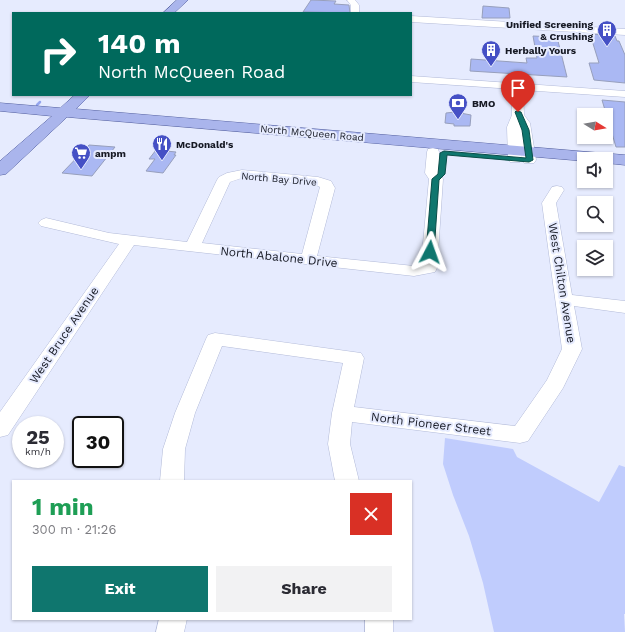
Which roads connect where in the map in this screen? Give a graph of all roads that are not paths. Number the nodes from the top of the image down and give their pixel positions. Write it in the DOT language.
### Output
graph roads {
  1 [pos="182,0"];
  2 [pos="351,0"];
  3 [pos="169,12"];
  4 [pos="355,12"];
  5 [pos="412,19"];
  6 [pos="625,32"];
  7 [pos="412,79"];
  8 [pos="517,86"];
  9 [pos="625,94"];
  10 [pos="69,96"];
  11 [pos="82,96"];
  12 [pos="0,107"];
  13 [pos="0,115"];
  14 [pos="54,115"];
  15 [pos="280,135"];
  16 [pos="438,152"];
  17 [pos="522,155"];
  18 [pos="0,157"];
  19 [pos="625,160"];
  20 [pos="577,164"];
  21 [pos="613,167"];
  22 [pos="625,168"];
  23 [pos="0,170"];
  24 [pos="557,190"];
  25 [pos="46,223"];
  26 [pos="129,241"];
  27 [pos="192,248"];
  28 [pos="308,260"];
  29 [pos="566,300"];
  30 [pos="625,307"];
  31 [pos="342,413"];
  32 [pos="0,429"];
  33 [pos="520,435"];
  34 [pos="172,480"];
  35 [pos="347,480"];
  36 [pos="173,620"];
  37 [pos="379,620"];
  38 [pos="170,632"];
  39 [pos="379,632"];
  1 -- 3 [label="main road"];
  2 -- 4 [label="street"];
  5 -- 6 [label="street"];
  7 -- 8 [label="street"];
  8 -- 9 [label="street"];
  8 -- 17 [label="street"];
  10 -- 14 [label="main road"];
  11 -- 14 [label="main road"];
  12 -- 14 [label="main road, North McQueen Road"];
  13 -- 14 [label="main road, North McQueen Road"];
  14 -- 15 [label="main road, North McQueen Road"];
  14 -- 18 [label="main road"];
  14 -- 23 [label="main road"];
  15 -- 16 [label="main road, North McQueen Road"];
  15 -- 17 [label="main road, North McQueen Road"];
  16 -- 17 [label="main road, North McQueen Road"];
  16 -- 28 [label="street, North Abalone Drive"];
  17 -- 19 [label="main road, North McQueen Road"];
  17 -- 20 [label="main road, North McQueen Road"];
  21 -- 22 [label="main road"];
  24 -- 29 [label="street, West Chilton Avenue"];
  25 -- 26 [label="street, North Abalone Drive"];
  26 -- 27 [label="street, North Abalone Drive"];
  26 -- 32 [label="street, West Bruce Avenue"];
  27 -- 28 [label="street, North Abalone Drive"];
  27 -- 28 [label="street, North Bay Drive"];
  29 -- 30 [label="street"];
  29 -- 33 [label="street, West Chilton Avenue"];
  31 -- 33 [label="street, North Pioneer Street"];
  31 -- 34 [label="street"];
  31 -- 35 [label="street"];
  36 -- 38 [label="street"];
  37 -- 39 [label="street"];
}
